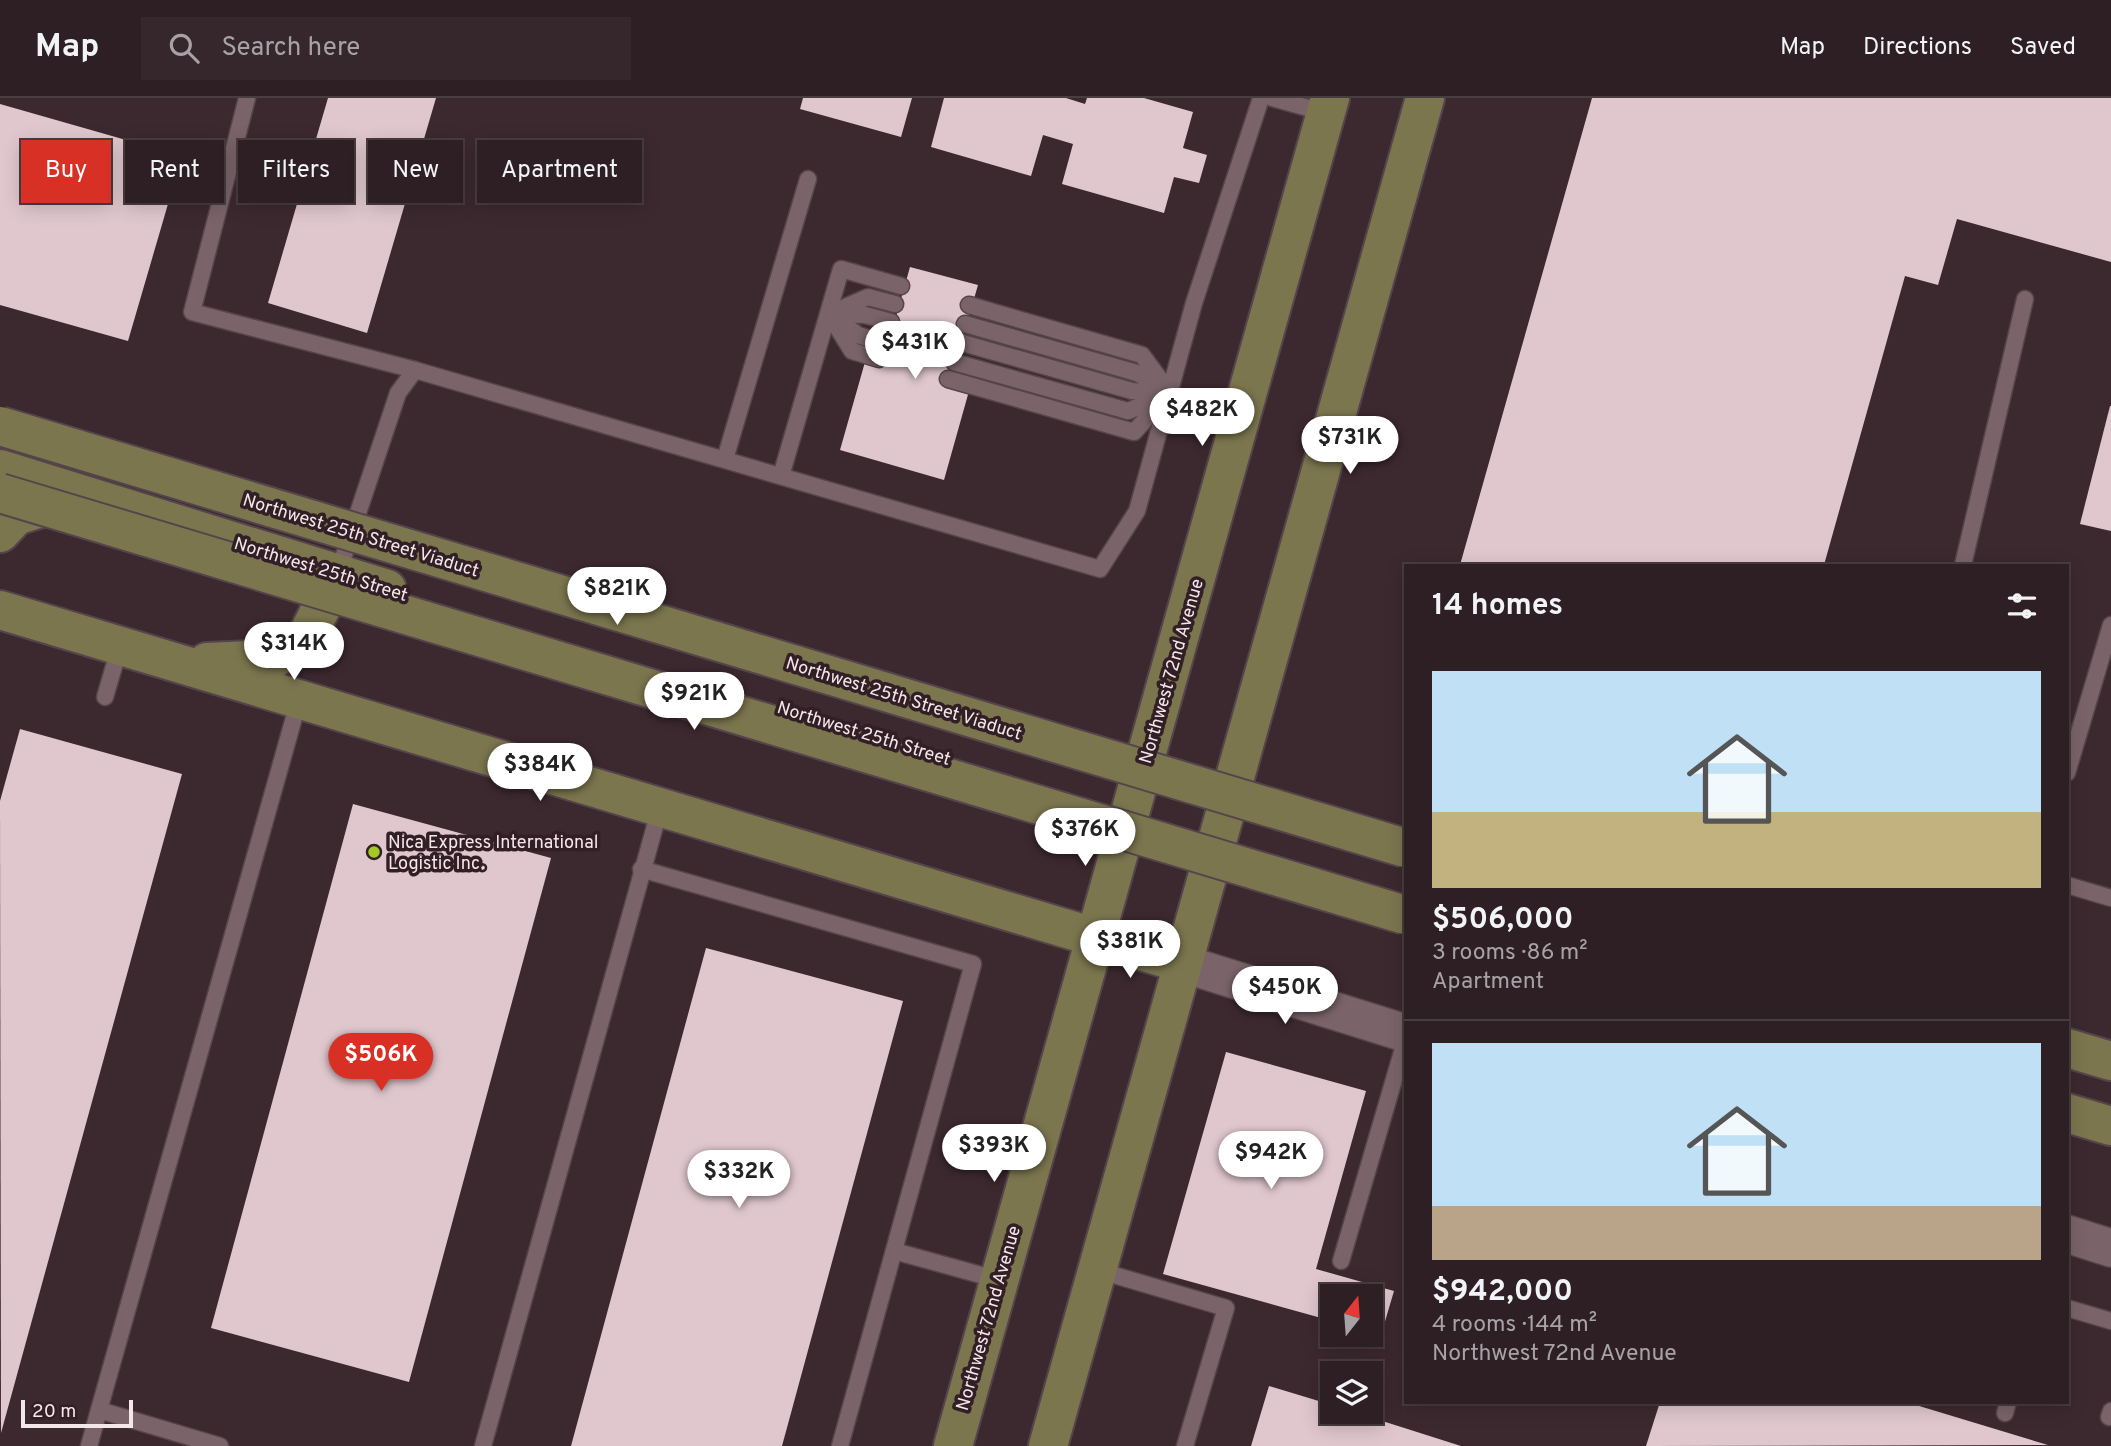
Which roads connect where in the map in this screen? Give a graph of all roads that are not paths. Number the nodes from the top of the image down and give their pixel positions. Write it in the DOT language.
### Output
graph roads {
  1 [pos="247,98"];
  2 [pos="1261,98"];
  3 [pos="1272,98"];
  4 [pos="1425,98"];
  5 [pos="1328,105"];
  6 [pos="808,179"];
  7 [pos="901,286"];
  8 [pos="2025,299"];
  9 [pos="895,304"];
  10 [pos="969,305"];
  11 [pos="829,314"];
  12 [pos="891,322"];
  13 [pos="965,324"];
  14 [pos="884,342"];
  15 [pos="959,342"];
  16 [pos="879,359"];
  17 [pos="954,362"];
  18 [pos="415,370"];
  19 [pos="948,379"];
  20 [pos="1170,393"];
  21 [pos="0,426"];
  22 [pos="725,459"];
  23 [pos="0,469"];
  24 [pos="781,476"];
  25 [pos="0,493"];
  26 [pos="81,495"];
  27 [pos="0,533"];
  28 [pos="1963,564"];
  29 [pos="338,574"];
  30 [pos="0,610"];
  31 [pos="2111,625"];
  32 [pos="120,646"];
  33 [pos="174,663"];
  34 [pos="105,697"];
  35 [pos="299,700"];
  36 [pos="2069,766"];
  37 [pos="660,807"];
  38 [pos="1132,813"];
  39 [pos="1217,839"];
  40 [pos="1404,848"];
  41 [pos="641,869"];
  42 [pos="2069,886"];
  43 [pos="2111,898"];
  44 [pos="1404,899"];
  45 [pos="1404,915"];
  46 [pos="1096,939"];
  47 [pos="1181,963"];
  48 [pos="1404,1033"];
  49 [pos="1404,1045"];
  50 [pos="2069,1049"];
  51 [pos="2111,1061"];
  52 [pos="2069,1114"];
  53 [pos="2111,1126"];
  54 [pos="2069,1235"];
  55 [pos="2111,1248"];
  56 [pos="894,1251"];
  57 [pos="1340,1261"];
  58 [pos="1097,1270"];
  59 [pos="999,1280"];
  60 [pos="2069,1309"];
  61 [pos="2111,1321"];
  62 [pos="99,1410"];
  63 [pos="89,1446"];
  64 [pos="220,1446"];
  65 [pos="483,1446"];
  66 [pos="839,1446"];
  67 [pos="953,1446"];
  68 [pos="1048,1446"];
  69 [pos="1185,1446"];
  1 -- 18 [label="lane"];
  2 -- 20 [label="lane"];
  3 -- 5 [label="lane"];
  4 -- 39 [label="main road"];
  5 -- 38 [label="main road, Northwest 72nd Avenue"];
  6 -- 22 [label="lane"];
  7 -- 11 [label="lane"];
  8 -- 28 [label="lane"];
  9 -- 11 [label="lane"];
  10 -- 20 [label="lane"];
  11 -- 12 [label="lane"];
  11 -- 14 [label="lane"];
  11 -- 16 [label="lane"];
  11 -- 24 [label="lane"];
  13 -- 20 [label="lane"];
  15 -- 20 [label="lane"];
  17 -- 20 [label="lane"];
  18 -- 22 [label="lane"];
  18 -- 29 [label="lane"];
  19 -- 20 [label="lane"];
  20 -- 24 [label="lane"];
  21 -- 40 [label="main road, Northwest 25th Street Viaduct, bridge"];
  22 -- 24 [label="lane"];
  23 -- 26 [label="main road, Northwest 25th Street"];
  25 -- 45 [label="main road, bridge"];
  26 -- 27 [label="main road"];
  26 -- 29 [label="main road, Northwest 25th Street"];
  29 -- 33 [label="main road"];
  29 -- 38 [label="main road, Northwest 25th Street"];
  30 -- 32 [label="main road"];
  31 -- 36 [label="lane"];
  32 -- 33 [label="main road"];
  32 -- 34 [label="lane"];
  33 -- 35 [label="main road"];
  35 -- 37 [label="main road"];
  35 -- 62 [label="lane"];
  37 -- 41 [label="lane"];
  37 -- 46 [label="main road"];
  38 -- 39 [label="main road, Northwest 25th Street"];
  38 -- 46 [label="main road, Northwest 72nd Avenue"];
  39 -- 44 [label="street, Northwest 25th Street"];
  39 -- 47 [label="main road"];
  41 -- 56 [label="lane"];
  41 -- 65 [label="lane"];
  42 -- 43 [label="lane"];
  46 -- 47 [label="main road"];
  46 -- 59 [label="main road, Northwest 72nd Avenue"];
  47 -- 48 [label="street"];
  47 -- 58 [label="main road"];
  49 -- 57 [label="lane"];
  50 -- 51 [label="main road"];
  52 -- 53 [label="main road"];
  54 -- 55 [label="street"];
  56 -- 59 [label="lane"];
  56 -- 66 [label="lane"];
  58 -- 68 [label="main road"];
  58 -- 69 [label="lane"];
  59 -- 67 [label="main road, Northwest 72nd Avenue"];
  60 -- 61 [label="lane"];
  62 -- 63 [label="lane"];
  62 -- 64 [label="lane"];
}
